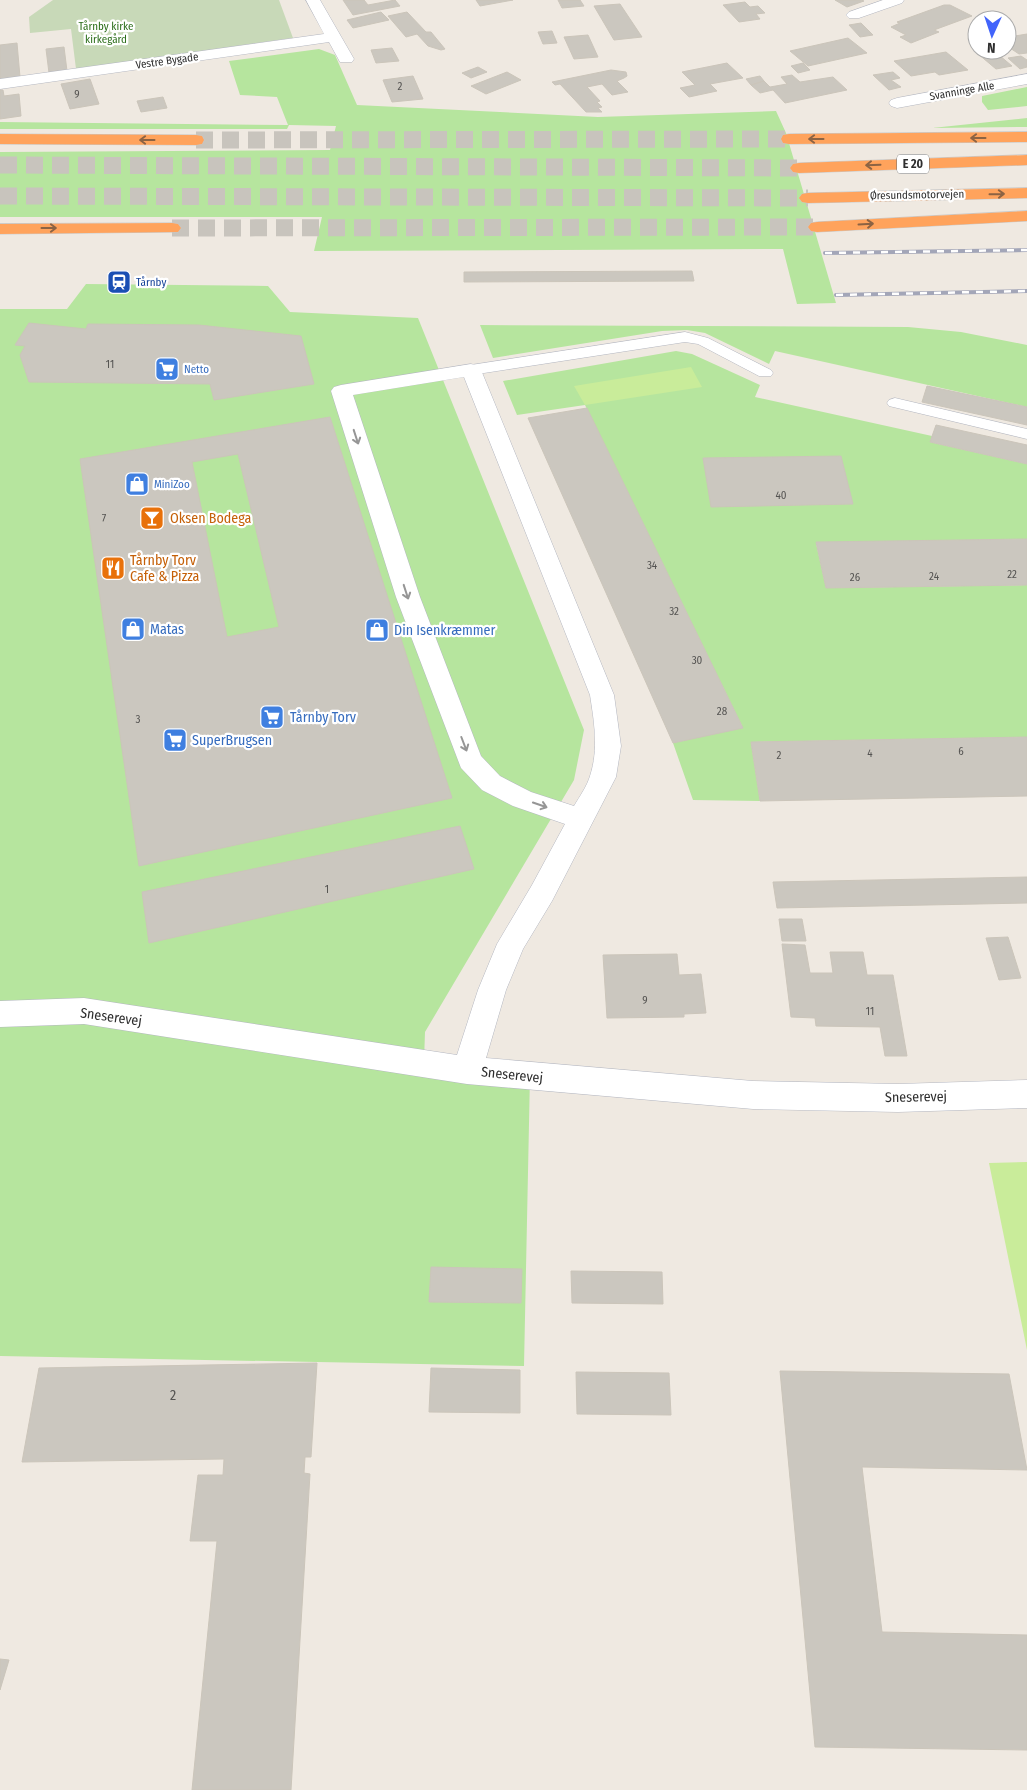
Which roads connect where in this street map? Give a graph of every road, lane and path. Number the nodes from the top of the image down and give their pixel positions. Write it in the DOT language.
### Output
graph roads {
  1 [pos="314,0"];
  2 [pos="897,0"];
  3 [pos="854,15"];
  4 [pos="334,37"];
  5 [pos="346,59"];
  6 [pos="1027,79"];
  7 [pos="0,84"];
  8 [pos="897,103"];
  9 [pos="1027,137"];
  10 [pos="0,139"];
  11 [pos="789,139"];
  12 [pos="196,140"];
  13 [pos="1027,160"];
  14 [pos="799,168"];
  15 [pos="1027,193"];
  16 [pos="808,198"];
  17 [pos="1027,216"];
  18 [pos="817,227"];
  19 [pos="172,228"];
  20 [pos="0,229"];
  21 [pos="471,370"];
  22 [pos="765,373"];
  23 [pos="895,403"];
  24 [pos="1027,434"];
  25 [pos="580,819"];
  26 [pos="0,1014"];
  27 [pos="467,1070"];
  28 [pos="1027,1094"];
  1 -- 4 [label="street"];
  2 -- 3 [label="street"];
  4 -- 5 [label="street"];
  4 -- 7 [label="street, Vestre Bygade"];
  6 -- 8 [label="street, Svanninge Alle"];
  9 -- 11 [label="highway, one-way"];
  12 -- 10 [label="highway, one-way"];
  13 -- 14 [label="highway, E 20, one-way"];
  16 -- 15 [label="highway, Øresundsmotorvejen, one-way"];
  18 -- 17 [label="highway, one-way"];
  20 -- 19 [label="highway, one-way"];
  21 -- 22 [label="lane"];
  21 -- 25 [label="street"];
  21 -- 25 [label="street, one-way"];
  23 -- 24 [label="lane"];
  25 -- 27 [label="street"];
  26 -- 27 [label="street, Sneserevej"];
  27 -- 28 [label="street, Sneserevej"];
}
